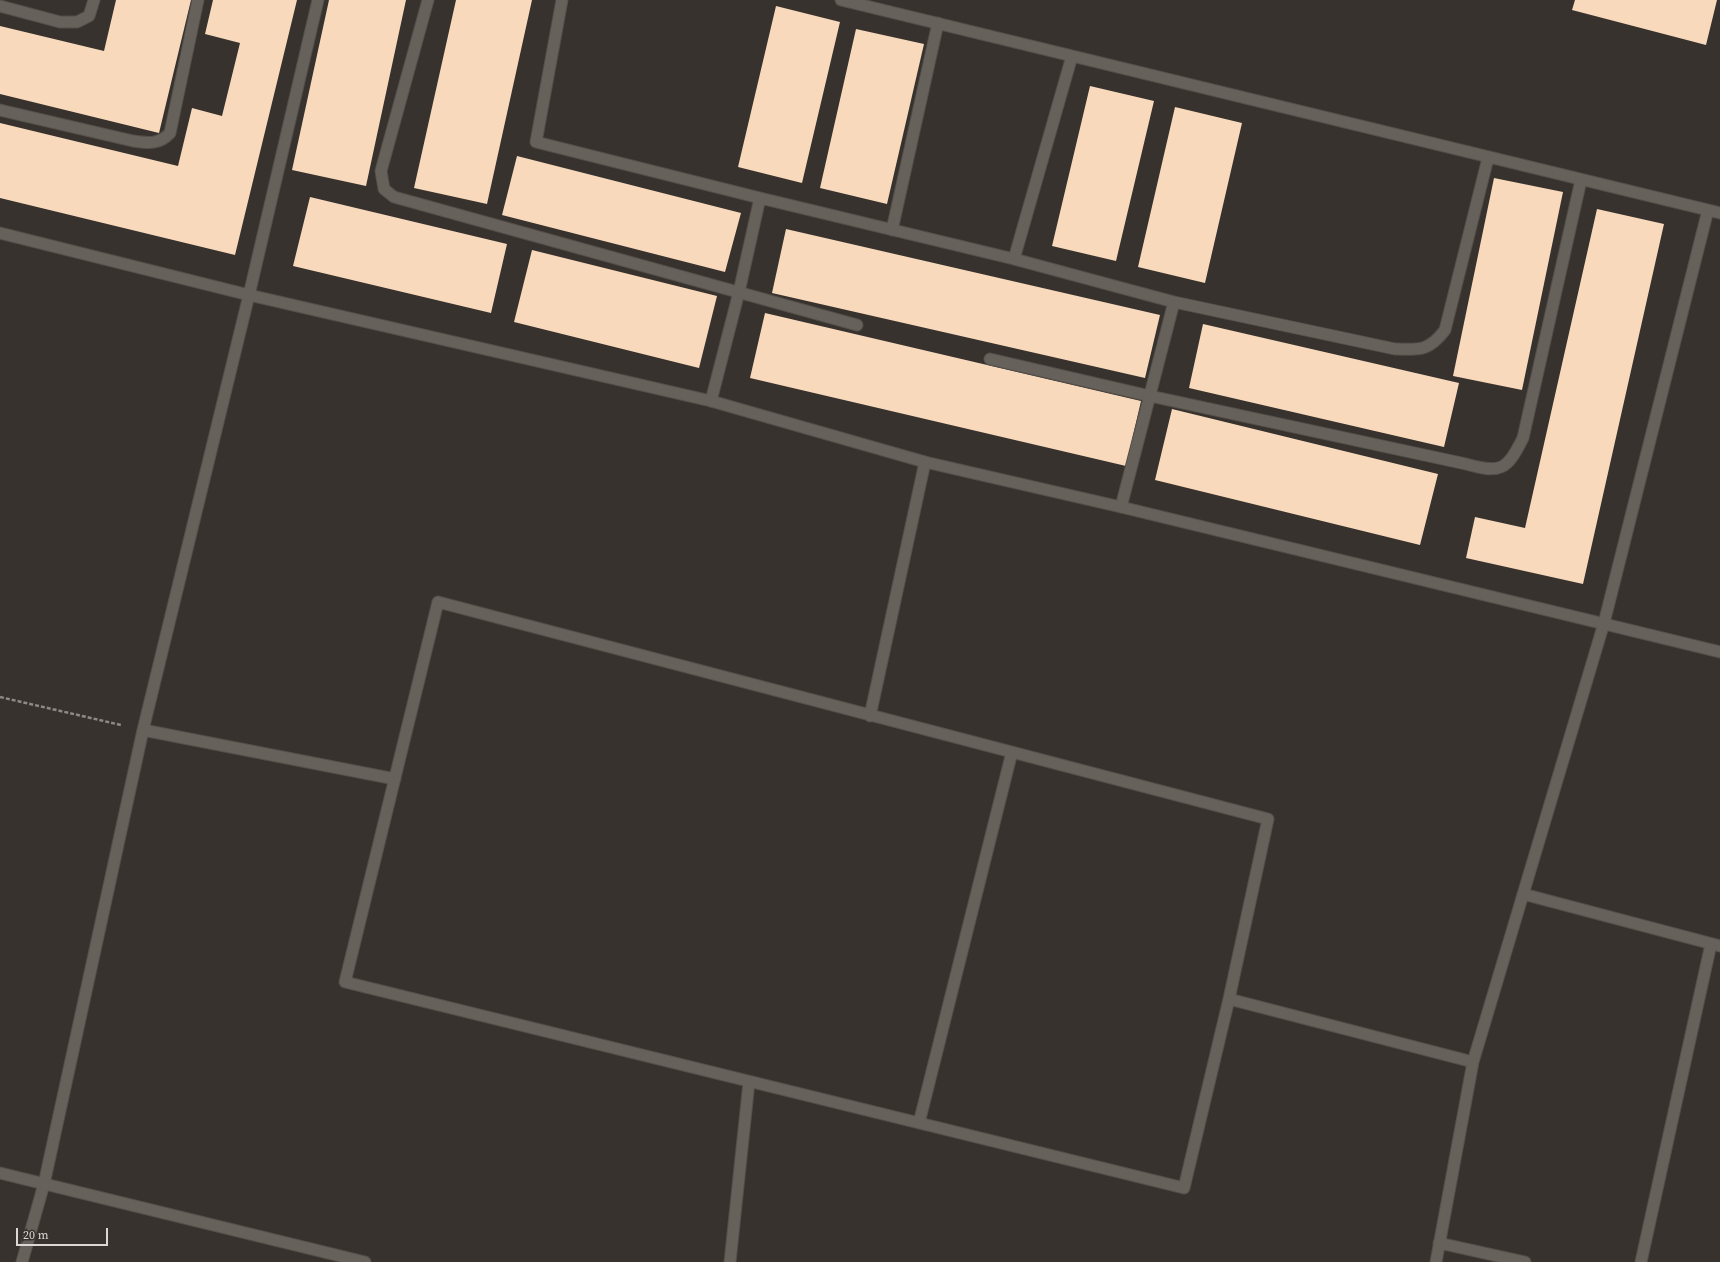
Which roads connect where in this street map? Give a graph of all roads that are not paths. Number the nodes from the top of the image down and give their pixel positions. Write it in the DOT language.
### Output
graph roads {
  1 [pos="94,0"];
  2 [pos="198,0"];
  3 [pos="318,0"];
  4 [pos="428,0"];
  5 [pos="562,0"];
  6 [pos="841,0"];
  7 [pos="0,6"];
  8 [pos="938,23"];
  9 [pos="1072,56"];
  10 [pos="0,110"];
  11 [pos="1488,158"];
  12 [pos="1581,180"];
  13 [pos="760,198"];
  14 [pos="1708,210"];
  15 [pos="1720,213"];
  16 [pos="892,230"];
  17 [pos="0,233"];
  18 [pos="1014,259"];
  19 [pos="739,292"];
  20 [pos="249,295"];
  21 [pos="1174,302"];
  22 [pos="857,324"];
  23 [pos="990,359"];
  24 [pos="1150,396"];
  25 [pos="711,401"];
  26 [pos="925,462"];
  27 [pos="1121,507"];
  28 [pos="1604,623"];
  29 [pos="1720,652"];
  30 [pos="870,716"];
  31 [pos="143,730"];
  32 [pos="1012,752"];
  33 [pos="395,779"];
  34 [pos="1523,894"];
  35 [pos="1716,945"];
  36 [pos="1229,999"];
  37 [pos="1473,1062"];
  38 [pos="749,1082"];
  39 [pos="919,1123"];
  40 [pos="0,1173"];
  41 [pos="44,1184"];
  42 [pos="1440,1243"];
  43 [pos="22,1262"];
  44 [pos="365,1262"];
  45 [pos="730,1262"];
  46 [pos="1436,1262"];
  47 [pos="1525,1262"];
  48 [pos="1641,1262"];
  1 -- 7 [label="street"];
  2 -- 10 [label="street"];
  3 -- 20 [label="street"];
  4 -- 19 [label="street"];
  5 -- 13 [label="street"];
  6 -- 8 [label="street"];
  8 -- 9 [label="street"];
  8 -- 16 [label="street"];
  9 -- 11 [label="street"];
  9 -- 18 [label="street"];
  11 -- 12 [label="street"];
  11 -- 21 [label="street"];
  12 -- 14 [label="street"];
  12 -- 24 [label="street"];
  13 -- 16 [label="street"];
  13 -- 19 [label="street"];
  14 -- 15 [label="street"];
  14 -- 28 [label="street"];
  16 -- 18 [label="street"];
  17 -- 20 [label="street"];
  18 -- 21 [label="street"];
  19 -- 22 [label="street"];
  19 -- 25 [label="street"];
  20 -- 25 [label="street"];
  20 -- 31 [label="street"];
  21 -- 24 [label="street"];
  23 -- 24 [label="street"];
  24 -- 27 [label="street"];
  25 -- 26 [label="street"];
  26 -- 27 [label="street"];
  26 -- 30 [label="street"];
  27 -- 28 [label="street"];
  28 -- 29 [label="street"];
  28 -- 34 [label="street"];
  30 -- 32 [label="street"];
  30 -- 33 [label="street"];
  31 -- 33 [label="street"];
  31 -- 41 [label="street"];
  32 -- 36 [label="street"];
  32 -- 39 [label="street"];
  33 -- 38 [label="street"];
  34 -- 35 [label="street"];
  34 -- 37 [label="street"];
  35 -- 48 [label="street"];
  36 -- 37 [label="street"];
  36 -- 39 [label="street"];
  37 -- 42 [label="street"];
  38 -- 39 [label="street"];
  38 -- 45 [label="street"];
  40 -- 41 [label="street"];
  41 -- 43 [label="street"];
  41 -- 44 [label="street"];
  42 -- 46 [label="street"];
  42 -- 47 [label="street"];
}
